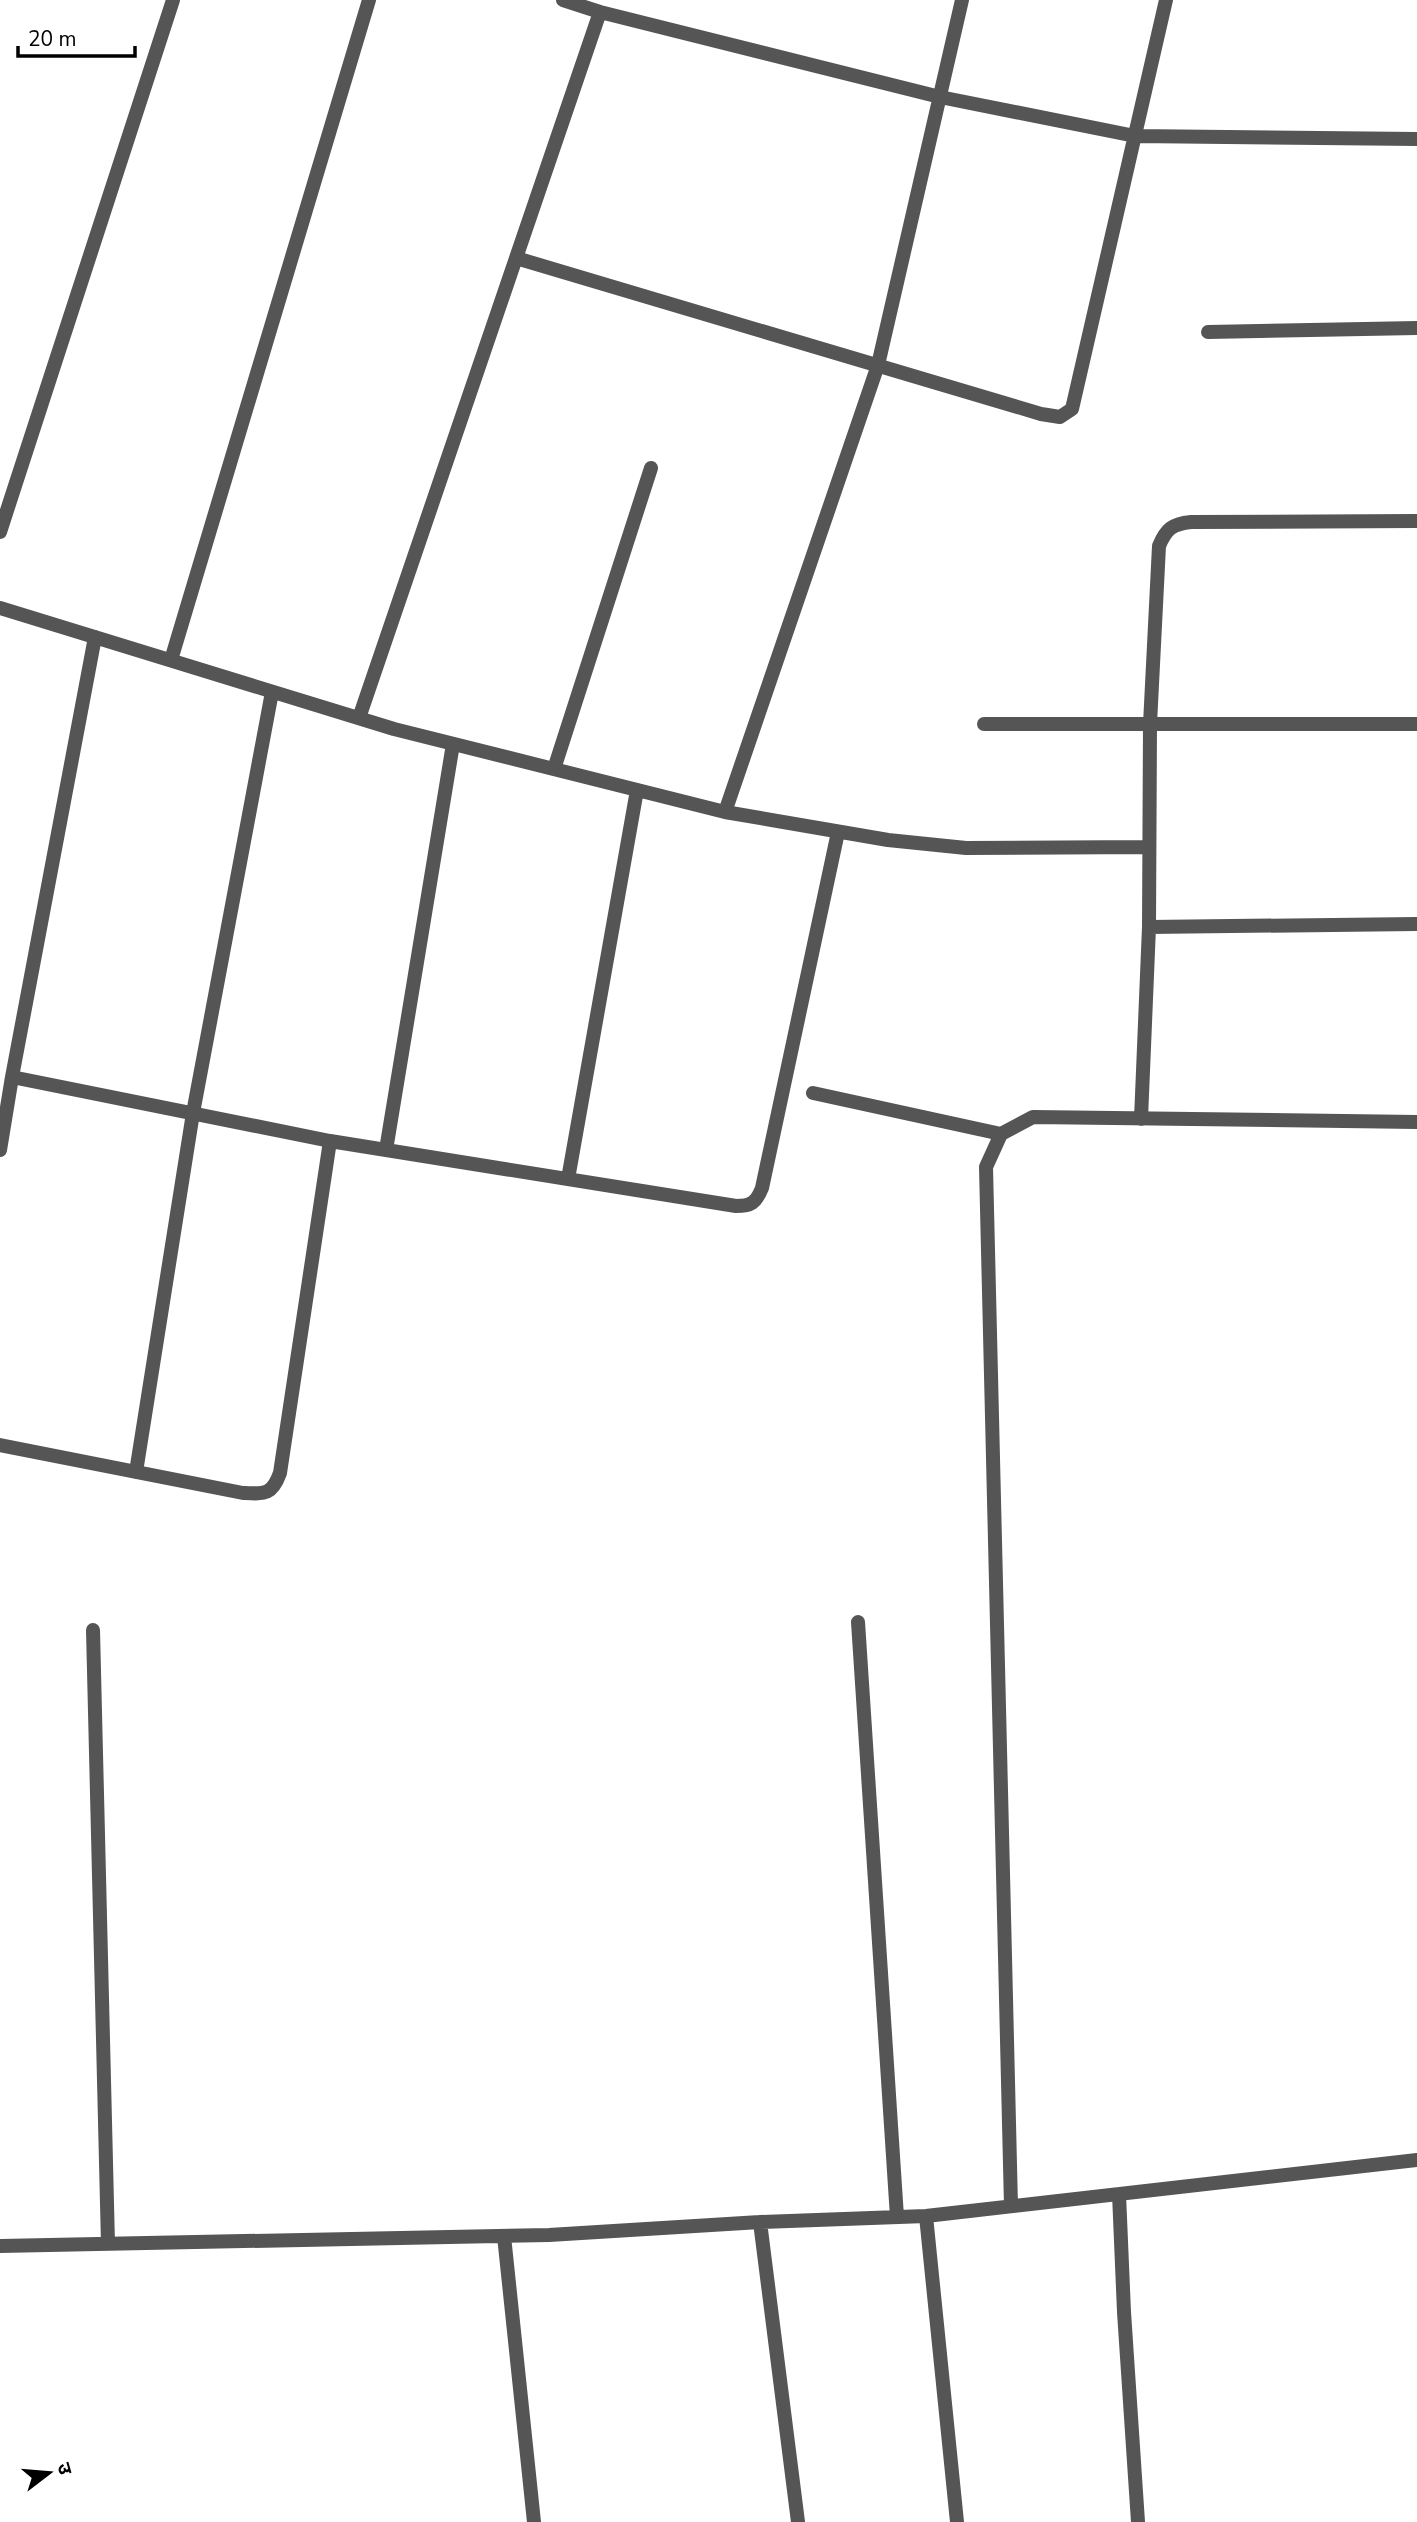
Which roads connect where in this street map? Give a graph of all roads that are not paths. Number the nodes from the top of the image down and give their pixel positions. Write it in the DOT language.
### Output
graph roads {
  1 [pos="173,0"];
  2 [pos="369,0"];
  3 [pos="563,0"];
  4 [pos="962,0"];
  5 [pos="1166,0"];
  6 [pos="600,12"];
  7 [pos="940,97"];
  8 [pos="1135,136"];
  9 [pos="1417,139"];
  10 [pos="516,258"];
  11 [pos="1417,328"];
  12 [pos="1208,332"];
  13 [pos="878,365"];
  14 [pos="651,468"];
  15 [pos="1417,521"];
  16 [pos="0,532"];
  17 [pos="0,608"];
  18 [pos="95,637"];
  19 [pos="171,660"];
  20 [pos="272,692"];
  21 [pos="359,718"];
  22 [pos="984,724"];
  23 [pos="1150,724"];
  24 [pos="1417,724"];
  25 [pos="453,744"];
  26 [pos="554,769"];
  27 [pos="637,790"];
  28 [pos="725,812"];
  29 [pos="838,832"];
  30 [pos="1149,847"];
  31 [pos="1417,924"];
  32 [pos="1149,927"];
  33 [pos="12,1077"];
  34 [pos="813,1093"];
  35 [pos="193,1113"];
  36 [pos="1141,1119"];
  37 [pos="1417,1122"];
  38 [pos="1001,1134"];
  39 [pos="330,1141"];
  40 [pos="0,1150"];
  41 [pos="386,1150"];
  42 [pos="568,1180"];
  43 [pos="0,1445"];
  44 [pos="136,1472"];
  45 [pos="858,1622"];
  46 [pos="93,1630"];
  47 [pos="1417,2160"];
  48 [pos="1119,2194"];
  49 [pos="1011,2206"];
  50 [pos="926,2216"];
  51 [pos="897,2217"];
  52 [pos="760,2222"];
  53 [pos="505,2236"];
  54 [pos="108,2244"];
  55 [pos="0,2246"];
  56 [pos="534,2522"];
  57 [pos="798,2522"];
  58 [pos="957,2522"];
  59 [pos="1138,2522"];
  1 -- 16 [label="street"];
  2 -- 19 [label="street"];
  3 -- 6 [label="street"];
  4 -- 7 [label="street"];
  5 -- 8 [label="street"];
  6 -- 7 [label="street"];
  6 -- 10 [label="street"];
  7 -- 8 [label="street"];
  7 -- 13 [label="street"];
  8 -- 9 [label="street"];
  8 -- 13 [label="street"];
  10 -- 13 [label="street"];
  10 -- 21 [label="street"];
  11 -- 12 [label="street"];
  13 -- 28 [label="street"];
  14 -- 26 [label="street"];
  15 -- 23 [label="street"];
  17 -- 18 [label="street"];
  18 -- 19 [label="street"];
  18 -- 33 [label="street"];
  19 -- 20 [label="street"];
  20 -- 21 [label="street"];
  20 -- 35 [label="street"];
  21 -- 25 [label="street"];
  22 -- 23 [label="street"];
  23 -- 24 [label="street"];
  23 -- 30 [label="street"];
  25 -- 26 [label="street"];
  25 -- 41 [label="street"];
  26 -- 27 [label="street"];
  27 -- 28 [label="street"];
  27 -- 42 [label="street"];
  28 -- 29 [label="street"];
  29 -- 30 [label="street"];
  29 -- 42 [label="street"];
  30 -- 32 [label="street"];
  31 -- 32 [label="street"];
  32 -- 36 [label="street"];
  33 -- 35 [label="street"];
  33 -- 40 [label="street"];
  34 -- 38 [label="street"];
  35 -- 39 [label="street"];
  35 -- 44 [label="street"];
  36 -- 37 [label="street"];
  36 -- 38 [label="street"];
  38 -- 49 [label="street"];
  39 -- 41 [label="street"];
  39 -- 44 [label="street"];
  41 -- 42 [label="street"];
  43 -- 44 [label="street"];
  45 -- 51 [label="street"];
  46 -- 54 [label="street"];
  47 -- 48 [label="street"];
  48 -- 49 [label="street"];
  48 -- 59 [label="street"];
  49 -- 50 [label="street"];
  50 -- 51 [label="street"];
  50 -- 58 [label="street"];
  51 -- 52 [label="street"];
  52 -- 53 [label="street"];
  52 -- 57 [label="street"];
  53 -- 54 [label="street"];
  53 -- 56 [label="street"];
  54 -- 55 [label="street"];
}
